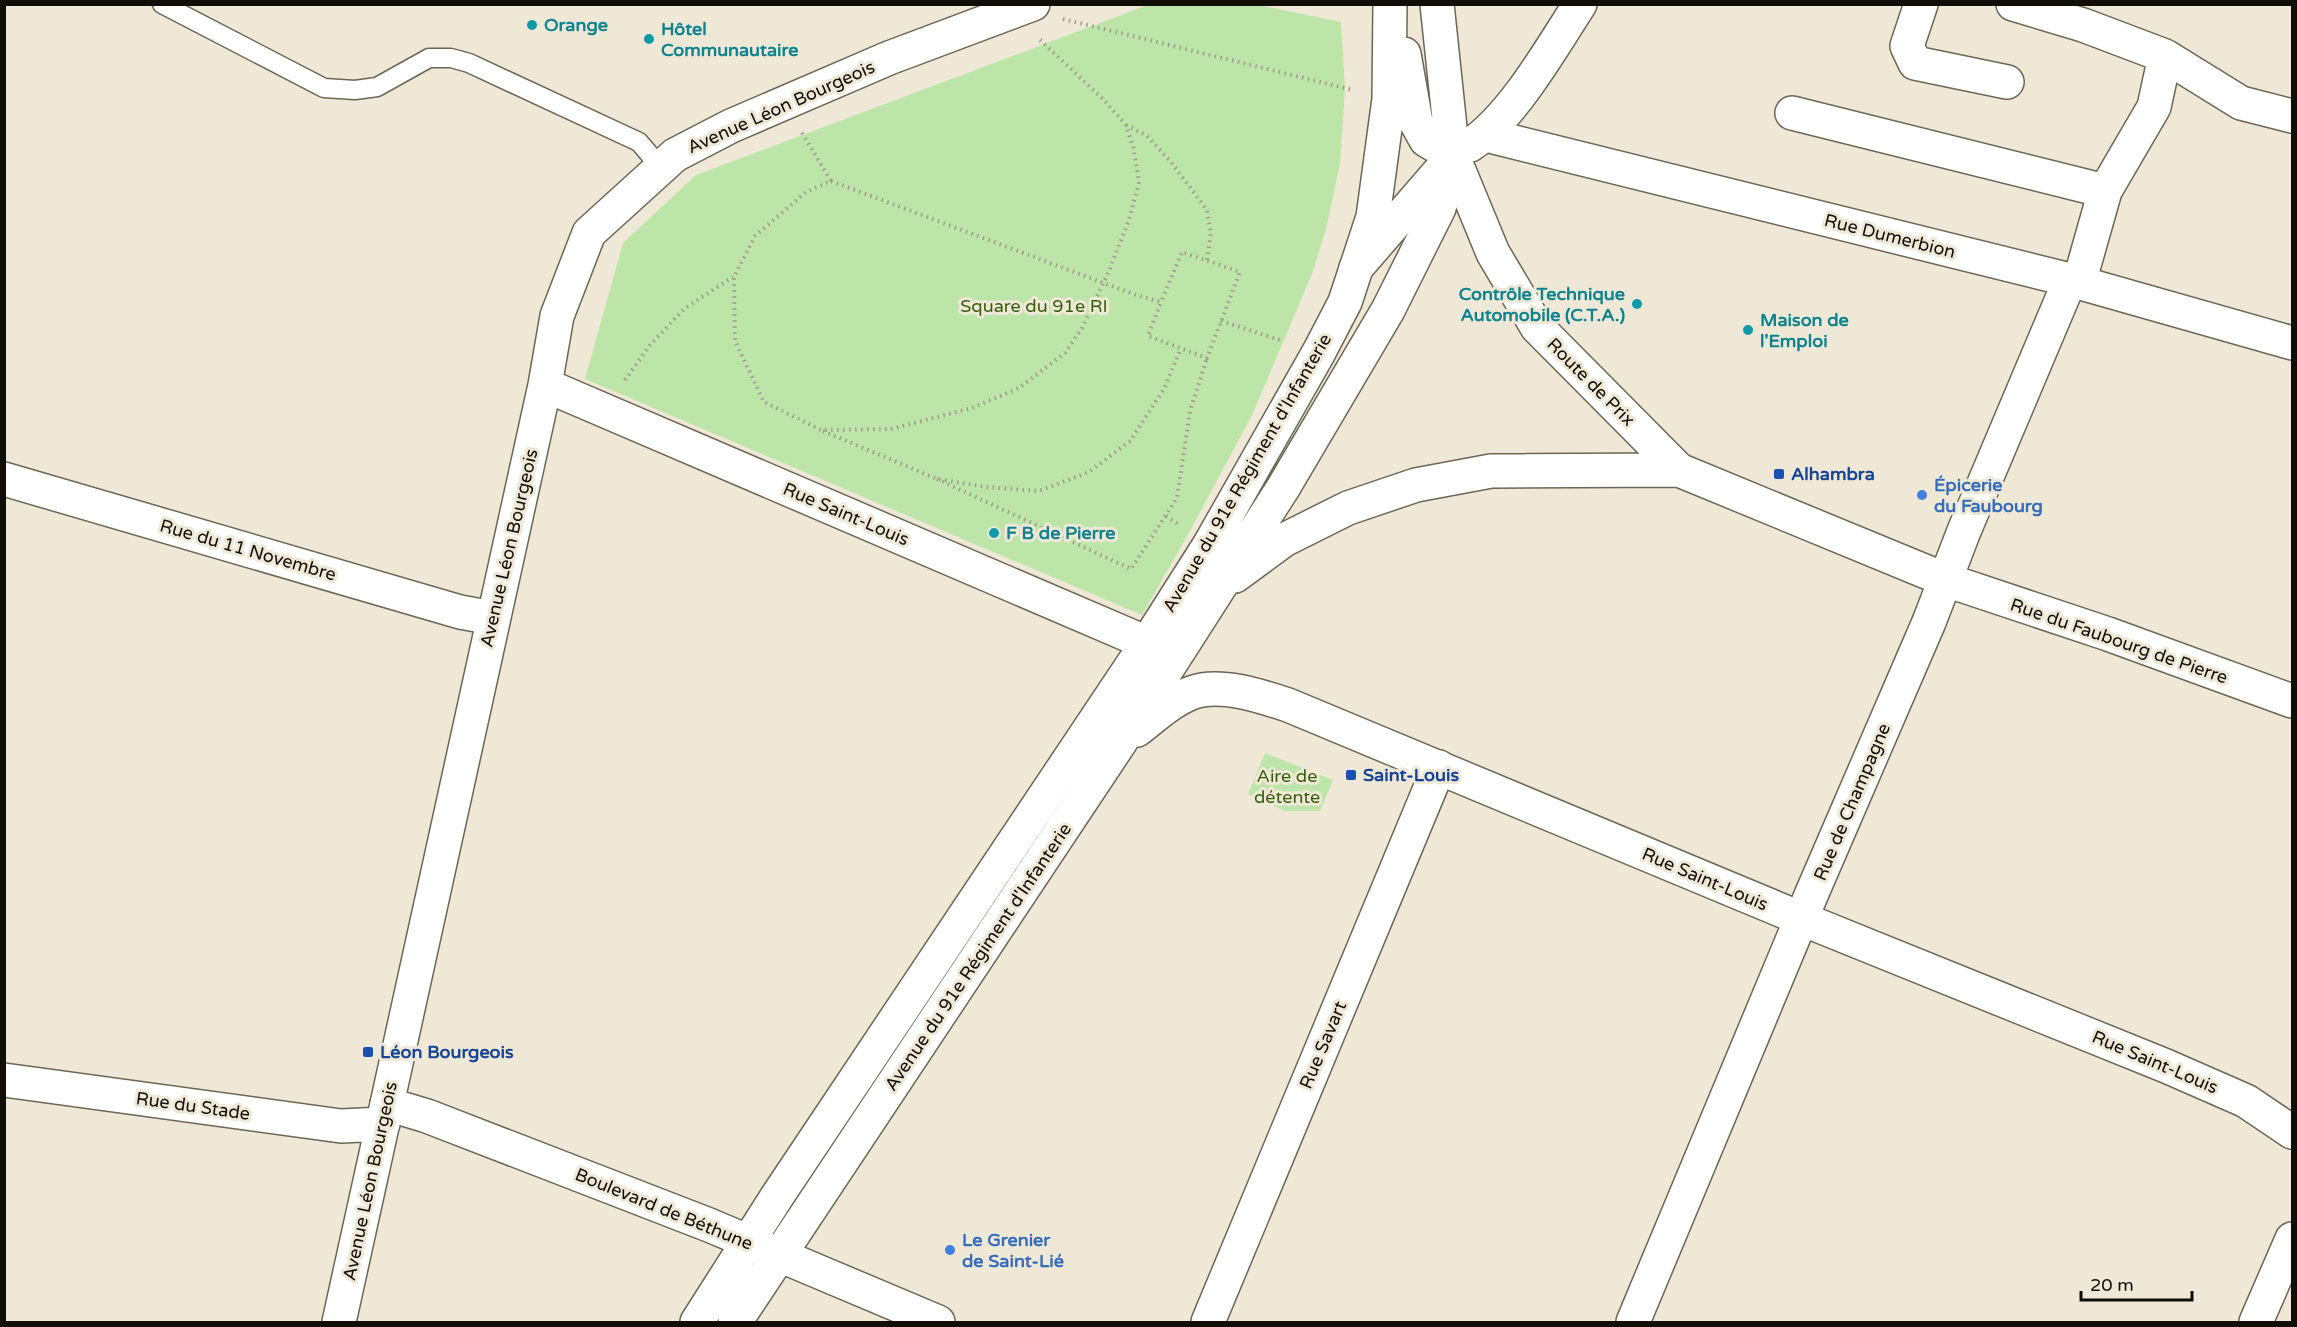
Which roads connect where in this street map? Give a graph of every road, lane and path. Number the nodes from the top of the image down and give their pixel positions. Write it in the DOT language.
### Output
graph roads {
  1 [pos="162,4"];
  2 [pos="1390,4"];
  3 [pos="1395,4"];
  4 [pos="1437,4"];
  5 [pos="1580,4"];
  6 [pos="1921,4"];
  7 [pos="2013,4"];
  8 [pos="1011,10"];
  9 [pos="2165,56"];
  10 [pos="1316,81"];
  11 [pos="2007,82"];
  12 [pos="783,103"];
  13 [pos="1792,113"];
  14 [pos="2292,116"];
  15 [pos="1126,125"];
  16 [pos="1486,135"];
  17 [pos="1453,156"];
  18 [pos="661,168"];
  19 [pos="831,181"];
  20 [pos="2105,191"];
  21 [pos="1207,260"];
  22 [pos="1356,268"];
  23 [pos="734,277"];
  24 [pos="2074,282"];
  25 [pos="1104,283"];
  26 [pos="1161,302"];
  27 [pos="1388,310"];
  28 [pos="1221,321"];
  29 [pos="2292,343"];
  30 [pos="1181,348"];
  31 [pos="1319,352"];
  32 [pos="1207,358"];
  33 [pos="545,385"];
  34 [pos="604,410"];
  35 [pos="820,430"];
  36 [pos="1679,470"];
  37 [pos="4,479"];
  38 [pos="938,479"];
  39 [pos="1946,580"];
  40 [pos="1218,589"];
  41 [pos="493,618"];
  42 [pos="1147,643"];
  43 [pos="2292,701"];
  44 [pos="1119,744"];
  45 [pos="1439,767"];
  46 [pos="1802,919"];
  47 [pos="4,1080"];
  48 [pos="385,1114"];
  49 [pos="2292,1132"];
  50 [pos="2292,1239"];
  51 [pos="748,1241"];
  52 [pos="779,1255"];
  53 [pos="1641,1319"];
  54 [pos="339,1323"];
  55 [pos="697,1323"];
  56 [pos="735,1323"];
  57 [pos="938,1323"];
  58 [pos="1208,1323"];
  59 [pos="2256,1323"];
  1 -- 18 [label="lane"];
  2 -- 22 [label="street"];
  3 -- 17 [label="street"];
  4 -- 17 [label="street, Route de Prix"];
  5 -- 16 [label="street"];
  6 -- 11 [label="street"];
  7 -- 9 [label="street"];
  8 -- 10 [label="path"];
  8 -- 12 [label="street, Avenue Léon Bourgeois"];
  8 -- 15 [label="path"];
  9 -- 14 [label="street"];
  9 -- 20 [label="street, Rue de Champagne"];
  12 -- 18 [label="street, Avenue Léon Bourgeois"];
  12 -- 19 [label="path"];
  13 -- 20 [label="street"];
  15 -- 21 [label="path"];
  15 -- 25 [label="path"];
  16 -- 17 [label="street"];
  16 -- 24 [label="street, Rue Dumerbion"];
  17 -- 22 [label="street"];
  17 -- 27 [label="street, Route de Prix"];
  17 -- 36 [label="street, Route de Prix"];
  18 -- 33 [label="street, Avenue Léon Bourgeois"];
  19 -- 23 [label="path"];
  19 -- 25 [label="path"];
  20 -- 24 [label="street, Rue de Champagne"];
  21 -- 26 [label="path"];
  21 -- 28 [label="path"];
  22 -- 31 [label="street, Avenue du 91e Régiment d'Infanterie"];
  23 -- 34 [label="path"];
  23 -- 35 [label="path"];
  24 -- 29 [label="street, Rue Dumerbion"];
  24 -- 39 [label="street, Rue de Champagne"];
  25 -- 26 [label="path"];
  25 -- 35 [label="path"];
  26 -- 30 [label="path"];
  27 -- 40 [label="street, Avenue du 91e Régiment d'Infanterie"];
  28 -- 31 [label="path"];
  28 -- 32 [label="path"];
  30 -- 32 [label="path"];
  30 -- 38 [label="path"];
  31 -- 42 [label="street, Avenue du 91e Régiment d'Infanterie"];
  32 -- 38 [label="path"];
  33 -- 34 [label="street, Rue Saint-Louis"];
  33 -- 41 [label="street, Avenue Léon Bourgeois"];
  34 -- 42 [label="street, Rue Saint-Louis"];
  35 -- 38 [label="path"];
  36 -- 39 [label="street, Avenue du 91e Régiment d'Infanterie"];
  36 -- 40 [label="street, Avenue du 91e Régiment d'Infanterie"];
  37 -- 41 [label="street, Rue du 11 Novembre"];
  39 -- 43 [label="street, Rue du Faubourg de Pierre"];
  39 -- 46 [label="street, Rue de Champagne"];
  40 -- 42 [label="street, Avenue du 91e Régiment d'Infanterie"];
  40 -- 44 [label="street, Avenue du 91e Régiment d'Infanterie"];
  41 -- 48 [label="street, Avenue Léon Bourgeois"];
  42 -- 51 [label="street, Avenue du 91e Régiment d'Infanterie"];
  44 -- 45 [label="street, Rue Saint-Louis"];
  44 -- 52 [label="street, Avenue du 91e Régiment d'Infanterie"];
  45 -- 46 [label="street, Rue Saint-Louis"];
  45 -- 58 [label="street, Rue Savart"];
  46 -- 49 [label="street, Rue Saint-Louis"];
  46 -- 53 [label="street, Rue de Champagne"];
  47 -- 48 [label="street, Rue du Stade"];
  48 -- 51 [label="street, Boulevard de Béthune"];
  48 -- 54 [label="street, Avenue Léon Bourgeois"];
  50 -- 59 [label="street"];
  51 -- 52 [label="street, Boulevard de Béthune"];
  51 -- 55 [label="street, Avenue du 91e Régiment d'Infanterie"];
  52 -- 56 [label="street, Avenue du 91e Régiment d'Infanterie"];
  52 -- 57 [label="street, Boulevard de Béthune"];
}
